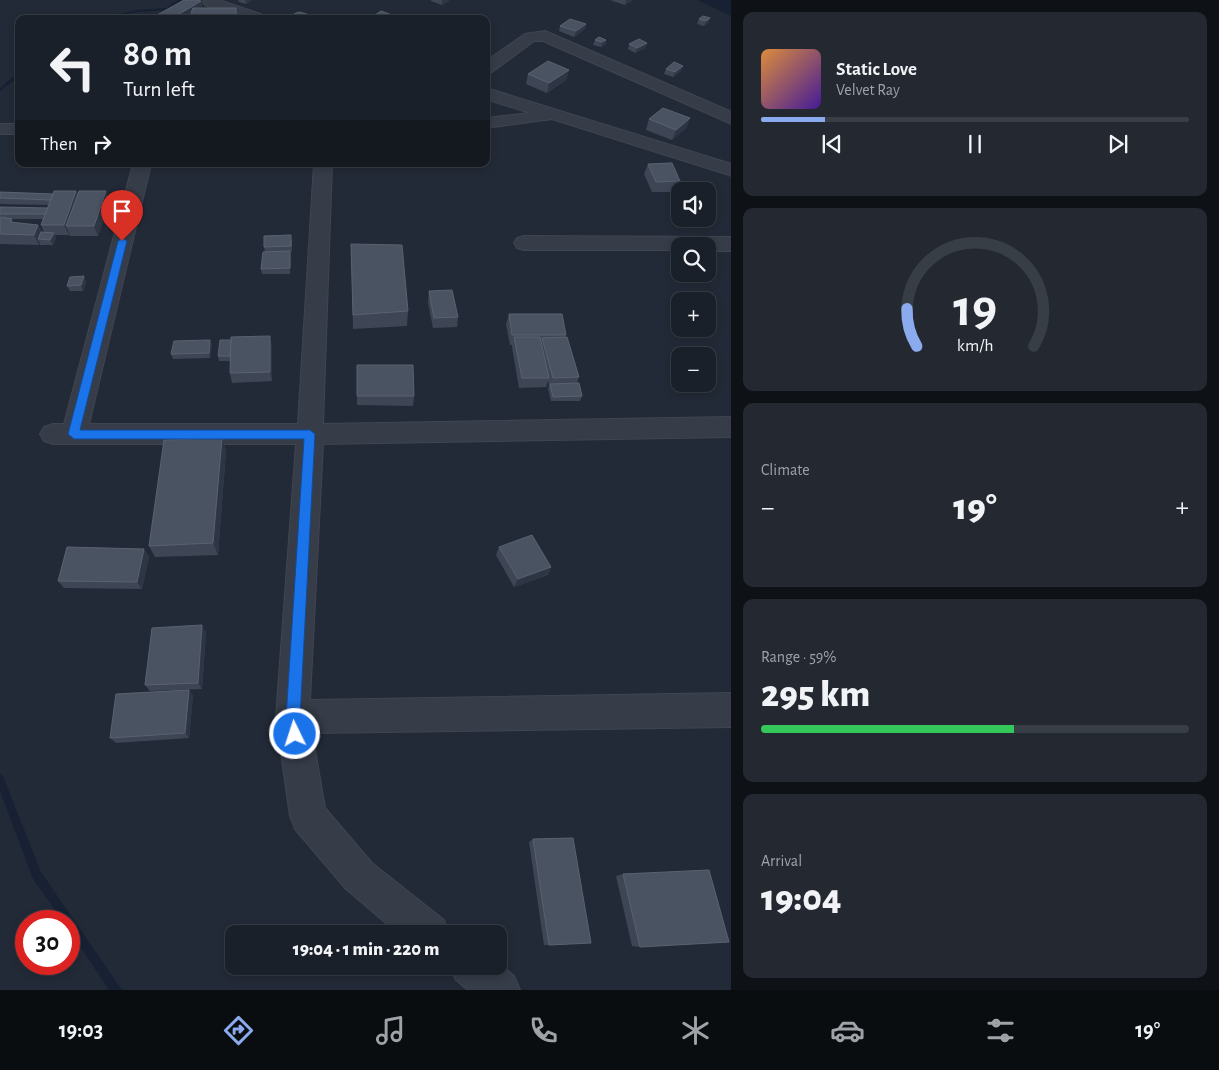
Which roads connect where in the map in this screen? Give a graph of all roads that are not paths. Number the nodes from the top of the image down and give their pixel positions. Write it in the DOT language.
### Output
graph roads {
  1 [pos="210,2"];
  2 [pos="249,15"];
  3 [pos="490,66"];
  4 [pos="490,94"];
  5 [pos="553,115"];
  6 [pos="731,119"];
  7 [pos="490,123"];
  8 [pos="0,129"];
  9 [pos="15,129"];
  10 [pos="141,167"];
  11 [pos="323,167"];
  12 [pos="731,170"];
  13 [pos="524,243"];
  14 [pos="731,244"];
  15 [pos="731,427"];
  16 [pos="310,434"];
  17 [pos="731,710"];
  18 [pos="293,718"];
  19 [pos="419,925"];
  20 [pos="481,975"];
  21 [pos="500,990"];
  1 -- 2 [label="street"];
  3 -- 6 [label="street"];
  4 -- 5 [label="street"];
  5 -- 7 [label="street"];
  5 -- 12 [label="street"];
  8 -- 9 [label="street"];
  10 -- 16 [label="street"];
  11 -- 16 [label="street"];
  13 -- 14 [label="street"];
  15 -- 16 [label="street"];
  16 -- 18 [label="street"];
  17 -- 18 [label="street"];
  18 -- 19 [label="street"];
  20 -- 21 [label="street"];
}
